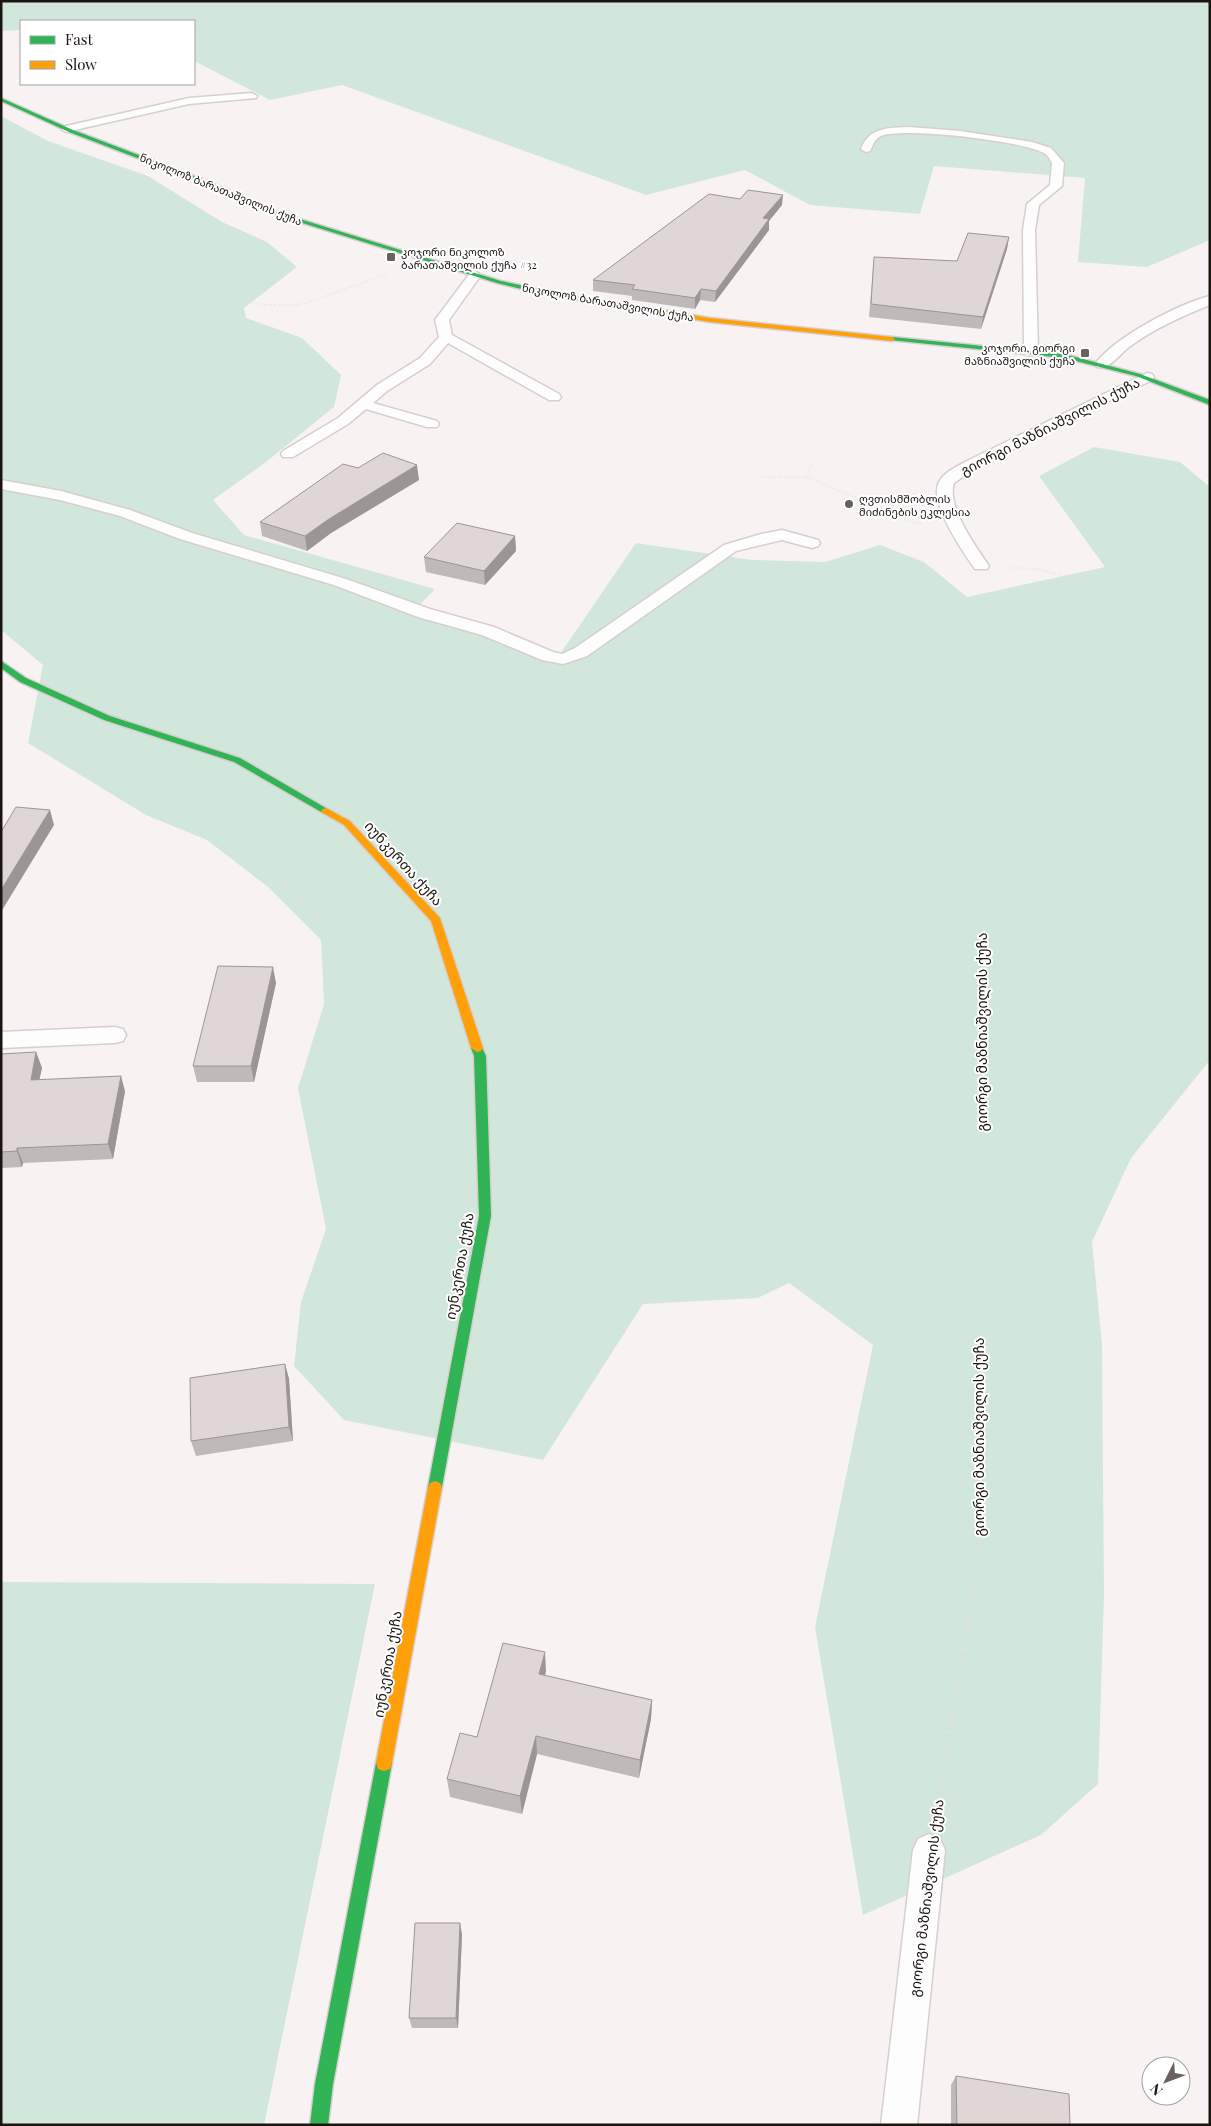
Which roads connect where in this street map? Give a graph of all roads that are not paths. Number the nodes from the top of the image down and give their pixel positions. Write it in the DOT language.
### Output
graph roads {
  1 [pos="252,96"];
  2 [pos="1,99"];
  3 [pos="66,129"];
  4 [pos="866,149"];
  5 [pos="475,275"];
  6 [pos="1210,300"];
  7 [pos="446,337"];
  8 [pos="1031,352"];
  9 [pos="1102,364"];
  10 [pos="1147,377"];
  11 [pos="554,397"];
  12 [pos="1209,402"];
  13 [pos="363,404"];
  14 [pos="432,424"];
  15 [pos="288,454"];
  16 [pos="1,484"];
  17 [pos="812,543"];
  18 [pos="981,566"];
  19 [pos="1,664"];
  20 [pos="115,1035"];
  21 [pos="1,1040"];
  22 [pos="930,1850"];
  23 [pos="319,2125"];
  24 [pos="899,2125"];
  1 -- 3 [label="lane"];
  2 -- 3 [label="street, ნიკოლოზ ბარათაშვილის ქუჩა"];
  3 -- 5 [label="street, ნიკოლოზ ბარათაშვილის ქუჩა"];
  4 -- 8 [label="lane"];
  5 -- 7 [label="lane"];
  5 -- 8 [label="street, ნიკოლოზ ბარათაშვილის ქუჩა"];
  6 -- 9 [label="lane"];
  7 -- 11 [label="lane"];
  7 -- 13 [label="lane"];
  8 -- 9 [label="street, ნიკოლოზ ბარათაშვილის ქუჩა"];
  9 -- 10 [label="street, ნიკოლოზ ბარათაშვილის ქუჩა"];
  10 -- 12 [label="street, ნიკოლოზ ბარათაშვილის ქუჩა"];
  10 -- 18 [label="lane, გიორგი მაზნიაშვილის ქუჩა"];
  13 -- 14 [label="lane"];
  13 -- 15 [label="lane"];
  16 -- 17 [label="lane"];
  19 -- 23 [label="street, იუნკერთა ქუჩა"];
  20 -- 21 [label="lane"];
  22 -- 24 [label="lane, გიორგი მაზნიაშვილის ქუჩა"];
}
